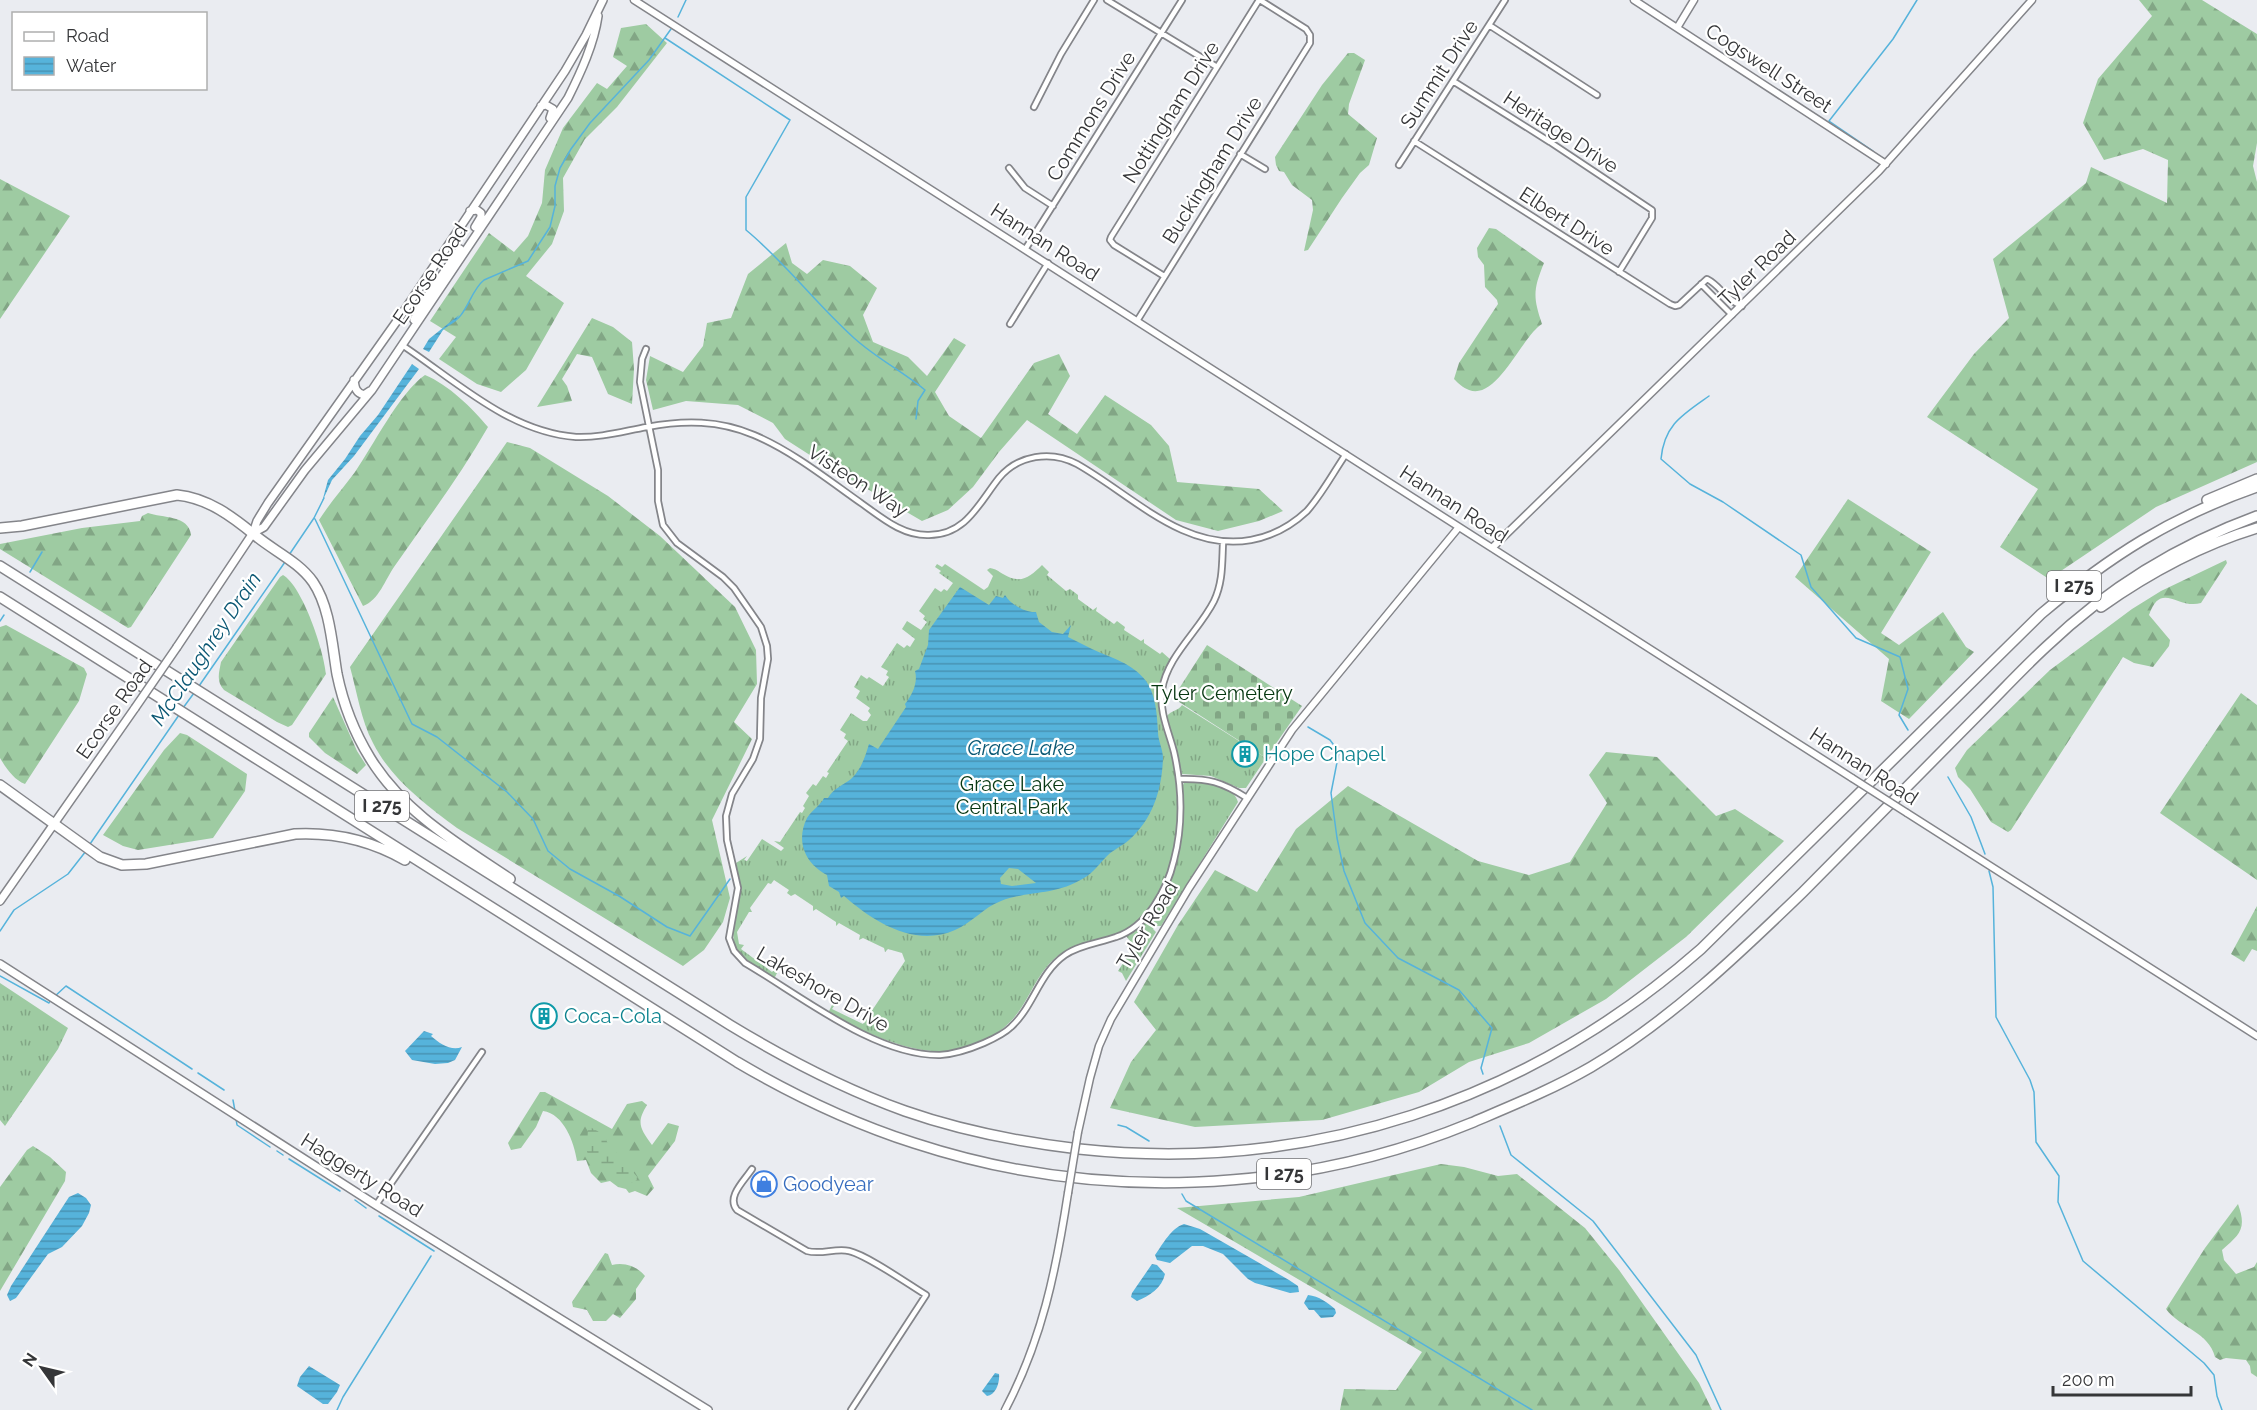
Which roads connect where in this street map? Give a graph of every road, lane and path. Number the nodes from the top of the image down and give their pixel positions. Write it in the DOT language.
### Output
graph roads {
  1 [pos="603,0"];
  2 [pos="634,0"];
  3 [pos="1094,0"];
  4 [pos="1107,0"];
  5 [pos="1182,0"];
  6 [pos="1259,0"];
  7 [pos="1505,0"];
  8 [pos="1634,0"];
  9 [pos="1695,0"];
  10 [pos="2032,0"];
  11 [pos="599,11"];
  12 [pos="1489,25"];
  13 [pos="1677,28"];
  14 [pos="1161,34"];
  15 [pos="1217,67"];
  16 [pos="1453,81"];
  17 [pos="1597,94"];
  18 [pos="541,106"];
  19 [pos="1034,107"];
  20 [pos="1414,141"];
  21 [pos="1240,154"];
  22 [pos="529,156"];
  23 [pos="1886,164"];
  24 [pos="1399,165"];
  25 [pos="1009,168"];
  26 [pos="1265,169"];
  27 [pos="1053,206"];
  28 [pos="470,211"];
  29 [pos="1026,248"];
  30 [pos="1048,263"];
  31 [pos="1619,272"];
  32 [pos="1164,276"];
  33 [pos="1703,282"];
  34 [pos="1742,306"];
  35 [pos="1732,315"];
  36 [pos="1137,321"];
  37 [pos="1010,324"];
  38 [pos="412,328"];
  39 [pos="402,345"];
  40 [pos="646,349"];
  41 [pos="354,380"];
  42 [pos="372,390"];
  43 [pos="649,426"];
  44 [pos="1346,454"];
  45 [pos="2257,479"];
  46 [pos="2257,487"];
  47 [pos="2257,516"];
  48 [pos="1459,527"];
  49 [pos="0,528"];
  50 [pos="2257,528"];
  51 [pos="2152,533"];
  52 [pos="253,534"];
  53 [pos="1223,543"];
  54 [pos="1492,548"];
  55 [pos="0,566"];
  56 [pos="0,597"];
  57 [pos="2068,627"];
  58 [pos="1179,779"];
  59 [pos="0,785"];
  60 [pos="1247,798"];
  61 [pos="53,825"];
  62 [pos="0,901"];
  63 [pos="494,909"];
  64 [pos="561,918"];
  65 [pos="0,964"];
  66 [pos="2257,1036"];
  67 [pos="482,1052"];
  68 [pos="752,1169"];
  69 [pos="376,1205"];
  70 [pos="708,1410"];
  71 [pos="851,1410"];
  72 [pos="1005,1410"];
  1 -- 11 [label="main road, Ecorse Road"];
  2 -- 29 [label="street, Hannan Road"];
  3 -- 19 [label="street"];
  4 -- 14 [label="street"];
  5 -- 14 [label="street, Commons Drive"];
  6 -- 15 [label="street, Nottingham Drive"];
  6 -- 21 [label="street, Buckingham Drive"];
  7 -- 12 [label="street, Summit Drive"];
  8 -- 13 [label="street, Cogswell Street"];
  9 -- 13 [label="street"];
  10 -- 23 [label="street, Tyler Road"];
  11 -- 18 [label="main road, Ecorse Road"];
  11 -- 22 [label="main road, Ecorse Road"];
  12 -- 16 [label="street, Summit Drive"];
  12 -- 17 [label="street"];
  13 -- 23 [label="street, Cogswell Street"];
  14 -- 15 [label="street"];
  14 -- 27 [label="street, Commons Drive"];
  15 -- 32 [label="street, Nottingham Drive"];
  16 -- 20 [label="street, Summit Drive"];
  16 -- 31 [label="street, Heritage Drive"];
  18 -- 22 [label="main road"];
  18 -- 28 [label="main road, Ecorse Road"];
  20 -- 24 [label="street, Summit Drive"];
  20 -- 31 [label="street, Elbert Drive"];
  21 -- 26 [label="street"];
  21 -- 32 [label="street, Buckingham Drive"];
  22 -- 38 [label="main road, Ecorse Road"];
  23 -- 34 [label="street, Tyler Road"];
  25 -- 27 [label="street"];
  27 -- 29 [label="street, Commons Drive"];
  28 -- 38 [label="main road"];
  28 -- 41 [label="main road, Ecorse Road"];
  29 -- 30 [label="street, Hannan Road"];
  30 -- 36 [label="street, Hannan Road"];
  30 -- 37 [label="street"];
  31 -- 33 [label="street, Elbert Drive"];
  32 -- 36 [label="street, Buckingham Drive"];
  33 -- 34 [label="street"];
  33 -- 35 [label="street"];
  34 -- 35 [label="street, Tyler Road"];
  35 -- 54 [label="street, Tyler Road"];
  36 -- 44 [label="street, Hannan Road"];
  38 -- 39 [label="main road, Ecorse Road"];
  39 -- 42 [label="main road, Ecorse Road"];
  39 -- 43 [label="street, Visteon Way"];
  40 -- 43 [label="street, Lakeshore Drive"];
  41 -- 42 [label="main road"];
  41 -- 52 [label="main road, Ecorse Road"];
  42 -- 52 [label="main road, Ecorse Road"];
  43 -- 53 [label="street, Visteon Way"];
  43 -- 58 [label="street, Lakeshore Drive"];
  44 -- 48 [label="street, Hannan Road"];
  44 -- 53 [label="street, Visteon Way"];
  45 -- 51 [label="highway"];
  46 -- 51 [label="highway, I 275"];
  47 -- 57 [label="highway, I 275"];
  48 -- 54 [label="street, Hannan Road"];
  48 -- 60 [label="street, Tyler Road"];
  49 -- 52 [label="highway"];
  50 -- 57 [label="highway"];
  51 -- 64 [label="highway, I 275"];
  52 -- 61 [label="main road, Ecorse Road, bridge"];
  52 -- 64 [label="highway"];
  53 -- 58 [label="street, Lakeshore Drive"];
  54 -- 66 [label="street, Hannan Road, bridge"];
  55 -- 64 [label="highway, I 275"];
  56 -- 63 [label="highway, I 275"];
  57 -- 63 [label="highway, I 275"];
  58 -- 60 [label="street"];
  59 -- 61 [label="highway"];
  60 -- 72 [label="street, Tyler Road, bridge"];
  61 -- 62 [label="main road, Ecorse Road"];
  61 -- 63 [label="highway"];
  65 -- 69 [label="main road, Haggerty Road"];
  67 -- 69 [label="street"];
  68 -- 71 [label="street"];
  69 -- 70 [label="main road, Haggerty Road"];
}
